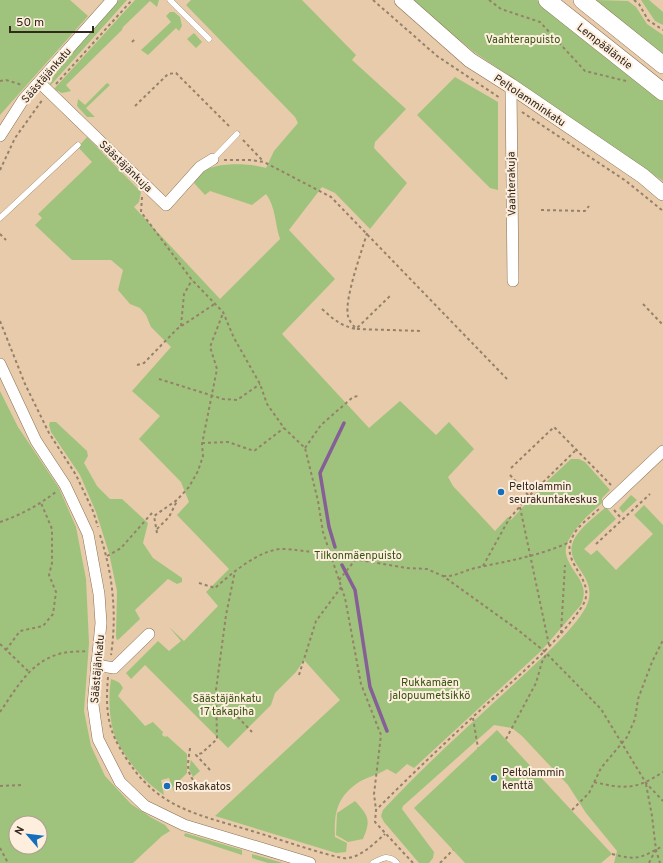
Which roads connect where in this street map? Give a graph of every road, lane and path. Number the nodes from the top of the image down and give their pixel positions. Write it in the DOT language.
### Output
graph roads {
  1 [pos="112,0"];
  2 [pos="132,0"];
  3 [pos="170,0"];
  4 [pos="402,0"];
  5 [pos="489,0"];
  6 [pos="547,0"];
  7 [pos="582,0"];
  8 [pos="634,0"];
  9 [pos="663,30"];
  10 [pos="135,39"];
  11 [pos="209,40"];
  12 [pos="132,42"];
  13 [pos="663,65"];
  14 [pos="0,81"];
  15 [pos="628,81"];
  16 [pos="36,86"];
  17 [pos="511,86"];
  18 [pos="49,91"];
  19 [pos="663,92"];
  20 [pos="135,106"];
  21 [pos="237,134"];
  22 [pos="0,136"];
  23 [pos="78,145"];
  24 [pos="213,159"];
  25 [pos="264,162"];
  26 [pos="0,170"];
  27 [pos="146,186"];
  28 [pos="663,193"];
  29 [pos="589,206"];
  30 [pos="540,210"];
  31 [pos="0,218"];
  32 [pos="367,233"];
  33 [pos="0,234"];
  34 [pos="6,240"];
  35 [pos="192,280"];
  36 [pos="512,281"];
  37 [pos="390,296"];
  38 [pos="216,303"];
  39 [pos="643,304"];
  40 [pos="322,308"];
  41 [pos="223,312"];
  42 [pos="663,325"];
  43 [pos="180,326"];
  44 [pos="356,329"];
  45 [pos="422,331"];
  46 [pos="0,364"];
  47 [pos="137,365"];
  48 [pos="159,379"];
  49 [pos="507,379"];
  50 [pos="260,384"];
  51 [pos="212,396"];
  52 [pos="358,396"];
  53 [pos="284,428"];
  54 [pos="202,444"];
  55 [pos="305,448"];
  56 [pos="576,450"];
  57 [pos="663,451"];
  58 [pos="511,468"];
  59 [pos="510,475"];
  60 [pos="65,485"];
  61 [pos="614,488"];
  62 [pos="650,494"];
  63 [pos="529,496"];
  64 [pos="177,500"];
  65 [pos="41,503"];
  66 [pos="611,506"];
  67 [pos="520,507"];
  68 [pos="152,513"];
  69 [pos="622,519"];
  70 [pos="0,522"];
  71 [pos="157,529"];
  72 [pos="157,533"];
  73 [pos="570,542"];
  74 [pos="596,544"];
  75 [pos="329,550"];
  76 [pos="330,555"];
  77 [pos="107,556"];
  78 [pos="530,557"];
  79 [pos="356,559"];
  80 [pos="565,565"];
  81 [pos="483,567"];
  82 [pos="235,571"];
  83 [pos="443,576"];
  84 [pos="339,580"];
  85 [pos="199,583"];
  86 [pos="342,586"];
  87 [pos="149,634"];
  88 [pos="560,634"];
  89 [pos="663,640"];
  90 [pos="0,644"];
  91 [pos="112,645"];
  92 [pos="549,645"];
  93 [pos="6,650"];
  94 [pos="98,650"];
  95 [pos="544,651"];
  96 [pos="547,654"];
  97 [pos="96,665"];
  98 [pos="29,672"];
  99 [pos="299,675"];
  100 [pos="216,708"];
  101 [pos="0,712"];
  102 [pos="473,717"];
  103 [pos="252,732"];
  104 [pos="506,739"];
  105 [pos="622,742"];
  106 [pos="190,748"];
  107 [pos="478,748"];
  108 [pos="210,770"];
  109 [pos="663,772"];
  110 [pos="594,782"];
  111 [pos="646,783"];
  112 [pos="196,784"];
  113 [pos="23,785"];
  114 [pos="0,786"];
  115 [pos="663,801"];
  116 [pos="376,810"];
  117 [pos="572,810"];
  118 [pos="663,846"];
  119 [pos="0,848"];
  120 [pos="453,850"];
  121 [pos="656,850"];
  122 [pos="612,854"];
  123 [pos="8,863"];
  124 [pos="310,863"];
  125 [pos="373,863"];
  126 [pos="397,863"];
  127 [pos="413,863"];
  128 [pos="440,863"];
  129 [pos="649,863"];
  130 [pos="660,863"];
  1 -- 16 [label="street, Säästäjänkatu"];
  2 -- 18 [label="path"];
  3 -- 11 [label="lane"];
  4 -- 17 [label="street, Peltolamminkatu"];
  5 -- 15 [label="path"];
  6 -- 19 [label="main road, Lempääläntie"];
  7 -- 13 [label="main road, Lempääläntie"];
  8 -- 9 [label="path"];
  10 -- 12 [label="path"];
  14 -- 16 [label="path"];
  16 -- 18 [label="street, Säästäjänkuja"];
  16 -- 22 [label="street, Säästäjänkatu"];
  17 -- 28 [label="street, Peltolamminkatu"];
  17 -- 36 [label="street, Vaahterakuja"];
  18 -- 26 [label="path"];
  18 -- 27 [label="street, Säästäjänkuja"];
  20 -- 21 [label="path"];
  21 -- 24 [label="lane"];
  21 -- 25 [label="path"];
  23 -- 31 [label="lane"];
  24 -- 25 [label="path"];
  24 -- 27 [label="street, Säästäjänkuja"];
  25 -- 32 [label="path"];
  27 -- 35 [label="path"];
  29 -- 30 [label="path"];
  32 -- 44 [label="path"];
  32 -- 49 [label="path"];
  33 -- 34 [label="path"];
  35 -- 38 [label="path"];
  35 -- 43 [label="path"];
  37 -- 44 [label="path"];
  38 -- 41 [label="path"];
  38 -- 43 [label="path"];
  39 -- 42 [label="path"];
  40 -- 44 [label="path"];
  41 -- 50 [label="path"];
  41 -- 51 [label="path"];
  43 -- 47 [label="path"];
  44 -- 45 [label="path"];
  46 -- 60 [label="street, Säästäjänkatu"];
  48 -- 51 [label="path"];
  50 -- 51 [label="path"];
  50 -- 53 [label="path"];
  51 -- 54 [label="path"];
  52 -- 55 [label="path"];
  53 -- 54 [label="path"];
  53 -- 55 [label="path"];
  54 -- 64 [label="path"];
  55 -- 75 [label="path"];
  56 -- 58 [label="path"];
  56 -- 61 [label="path"];
  56 -- 63 [label="path"];
  57 -- 66 [label="street"];
  59 -- 63 [label="path"];
  60 -- 65 [label="path"];
  60 -- 94 [label="street, Säästäjänkatu"];
  62 -- 69 [label="path"];
  63 -- 67 [label="path"];
  64 -- 71 [label="path"];
  64 -- 71 [label="path"];
  65 -- 70 [label="path"];
  65 -- 93 [label="path"];
  66 -- 69 [label="path"];
  66 -- 73 [label="path"];
  67 -- 78 [label="path"];
  67 -- 81 [label="path"];
  68 -- 77 [label="path"];
  69 -- 74 [label="path"];
  71 -- 72 [label="path"];
  73 -- 78 [label="path"];
  73 -- 88 [label="path"];
  75 -- 76 [label="path"];
  75 -- 82 [label="path"];
  76 -- 79 [label="path"];
  76 -- 84 [label="path"];
  78 -- 81 [label="path"];
  78 -- 92 [label="path"];
  79 -- 83 [label="path"];
  79 -- 84 [label="path"];
  80 -- 88 [label="path"];
  81 -- 83 [label="path"];
  82 -- 85 [label="path"];
  82 -- 100 [label="path"];
  83 -- 95 [label="path"];
  84 -- 86 [label="path"];
  86 -- 99 [label="path"];
  86 -- 116 [label="path"];
  87 -- 97 [label="street"];
  88 -- 92 [label="path"];
  89 -- 105 [label="path"];
  90 -- 93 [label="path"];
  91 -- 94 [label="path"];
  92 -- 95 [label="path"];
  93 -- 98 [label="path"];
  94 -- 97 [label="street, Säästäjänkatu"];
  94 -- 98 [label="path"];
  95 -- 96 [label="path"];
  95 -- 102 [label="path"];
  96 -- 104 [label="path"];
  96 -- 105 [label="path"];
  97 -- 124 [label="street, Säästäjänkatu"];
  98 -- 101 [label="path"];
  100 -- 103 [label="path"];
  100 -- 108 [label="path"];
  102 -- 107 [label="path"];
  102 -- 116 [label="path"];
  105 -- 110 [label="path"];
  105 -- 111 [label="path"];
  106 -- 112 [label="path"];
  109 -- 111 [label="path"];
  110 -- 111 [label="path"];
  110 -- 117 [label="path"];
  111 -- 115 [label="path"];
  111 -- 121 [label="path"];
  113 -- 114 [label="path"];
  116 -- 127 [label="path"];
  118 -- 121 [label="path"];
  119 -- 123 [label="path"];
  120 -- 128 [label="path"];
  121 -- 122 [label="path"];
  121 -- 129 [label="path"];
  121 -- 130 [label="path"];
  125 -- 126 [label="lane"];
}
